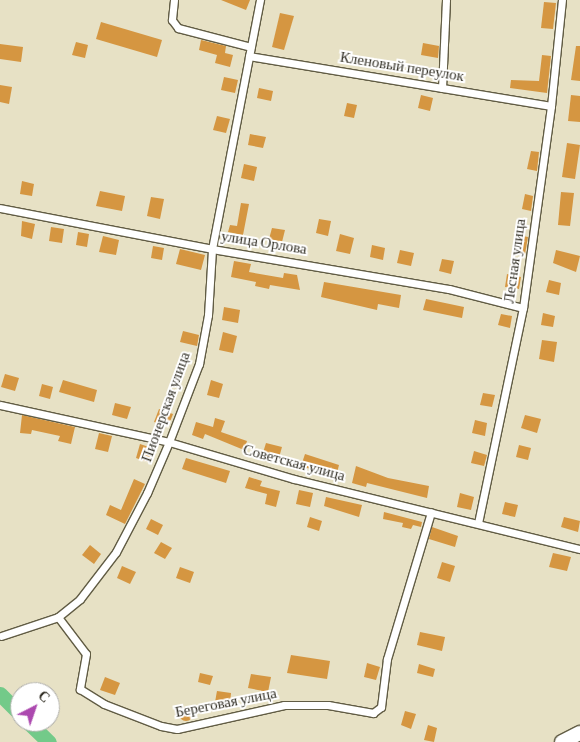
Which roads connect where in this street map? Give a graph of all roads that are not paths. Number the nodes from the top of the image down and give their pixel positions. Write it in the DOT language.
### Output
graph roads {
  1 [pos="174,0"];
  2 [pos="260,0"];
  3 [pos="446,0"];
  4 [pos="562,0"];
  5 [pos="251,47"];
  6 [pos="249,56"];
  7 [pos="442,88"];
  8 [pos="551,106"];
  9 [pos="0,208"];
  10 [pos="212,249"];
  11 [pos="523,308"];
  12 [pos="0,405"];
  13 [pos="169,442"];
  14 [pos="431,512"];
  15 [pos="478,523"];
  16 [pos="580,548"];
  17 [pos="58,617"];
  18 [pos="0,636"];
  19 [pos="580,733"];
  20 [pos="562,742"];
  1 -- 5 [label="street"];
  2 -- 5 [label="street, Пионерская улица"];
  3 -- 7 [label="street"];
  4 -- 8 [label="street, Лесная улица"];
  5 -- 6 [label="street, Пионерская улица"];
  6 -- 7 [label="street, Кленовый переулок"];
  6 -- 10 [label="street, Пионерская улица"];
  7 -- 8 [label="street, Кленовый переулок"];
  8 -- 11 [label="street, Лесная улица"];
  9 -- 10 [label="street, улица Орлова"];
  10 -- 11 [label="street, улица Орлова"];
  10 -- 13 [label="street, Пионерская улица"];
  11 -- 15 [label="street, Лесная улица"];
  12 -- 13 [label="street, Советская улица"];
  13 -- 14 [label="street, Советская улица"];
  13 -- 17 [label="street, Пионерская улица"];
  14 -- 15 [label="street, Советская улица"];
  14 -- 17 [label="street, Береговая улица"];
  15 -- 16 [label="street, Советская улица"];
  17 -- 18 [label="street, Пионерская улица"];
  19 -- 20 [label="highway"];
}
